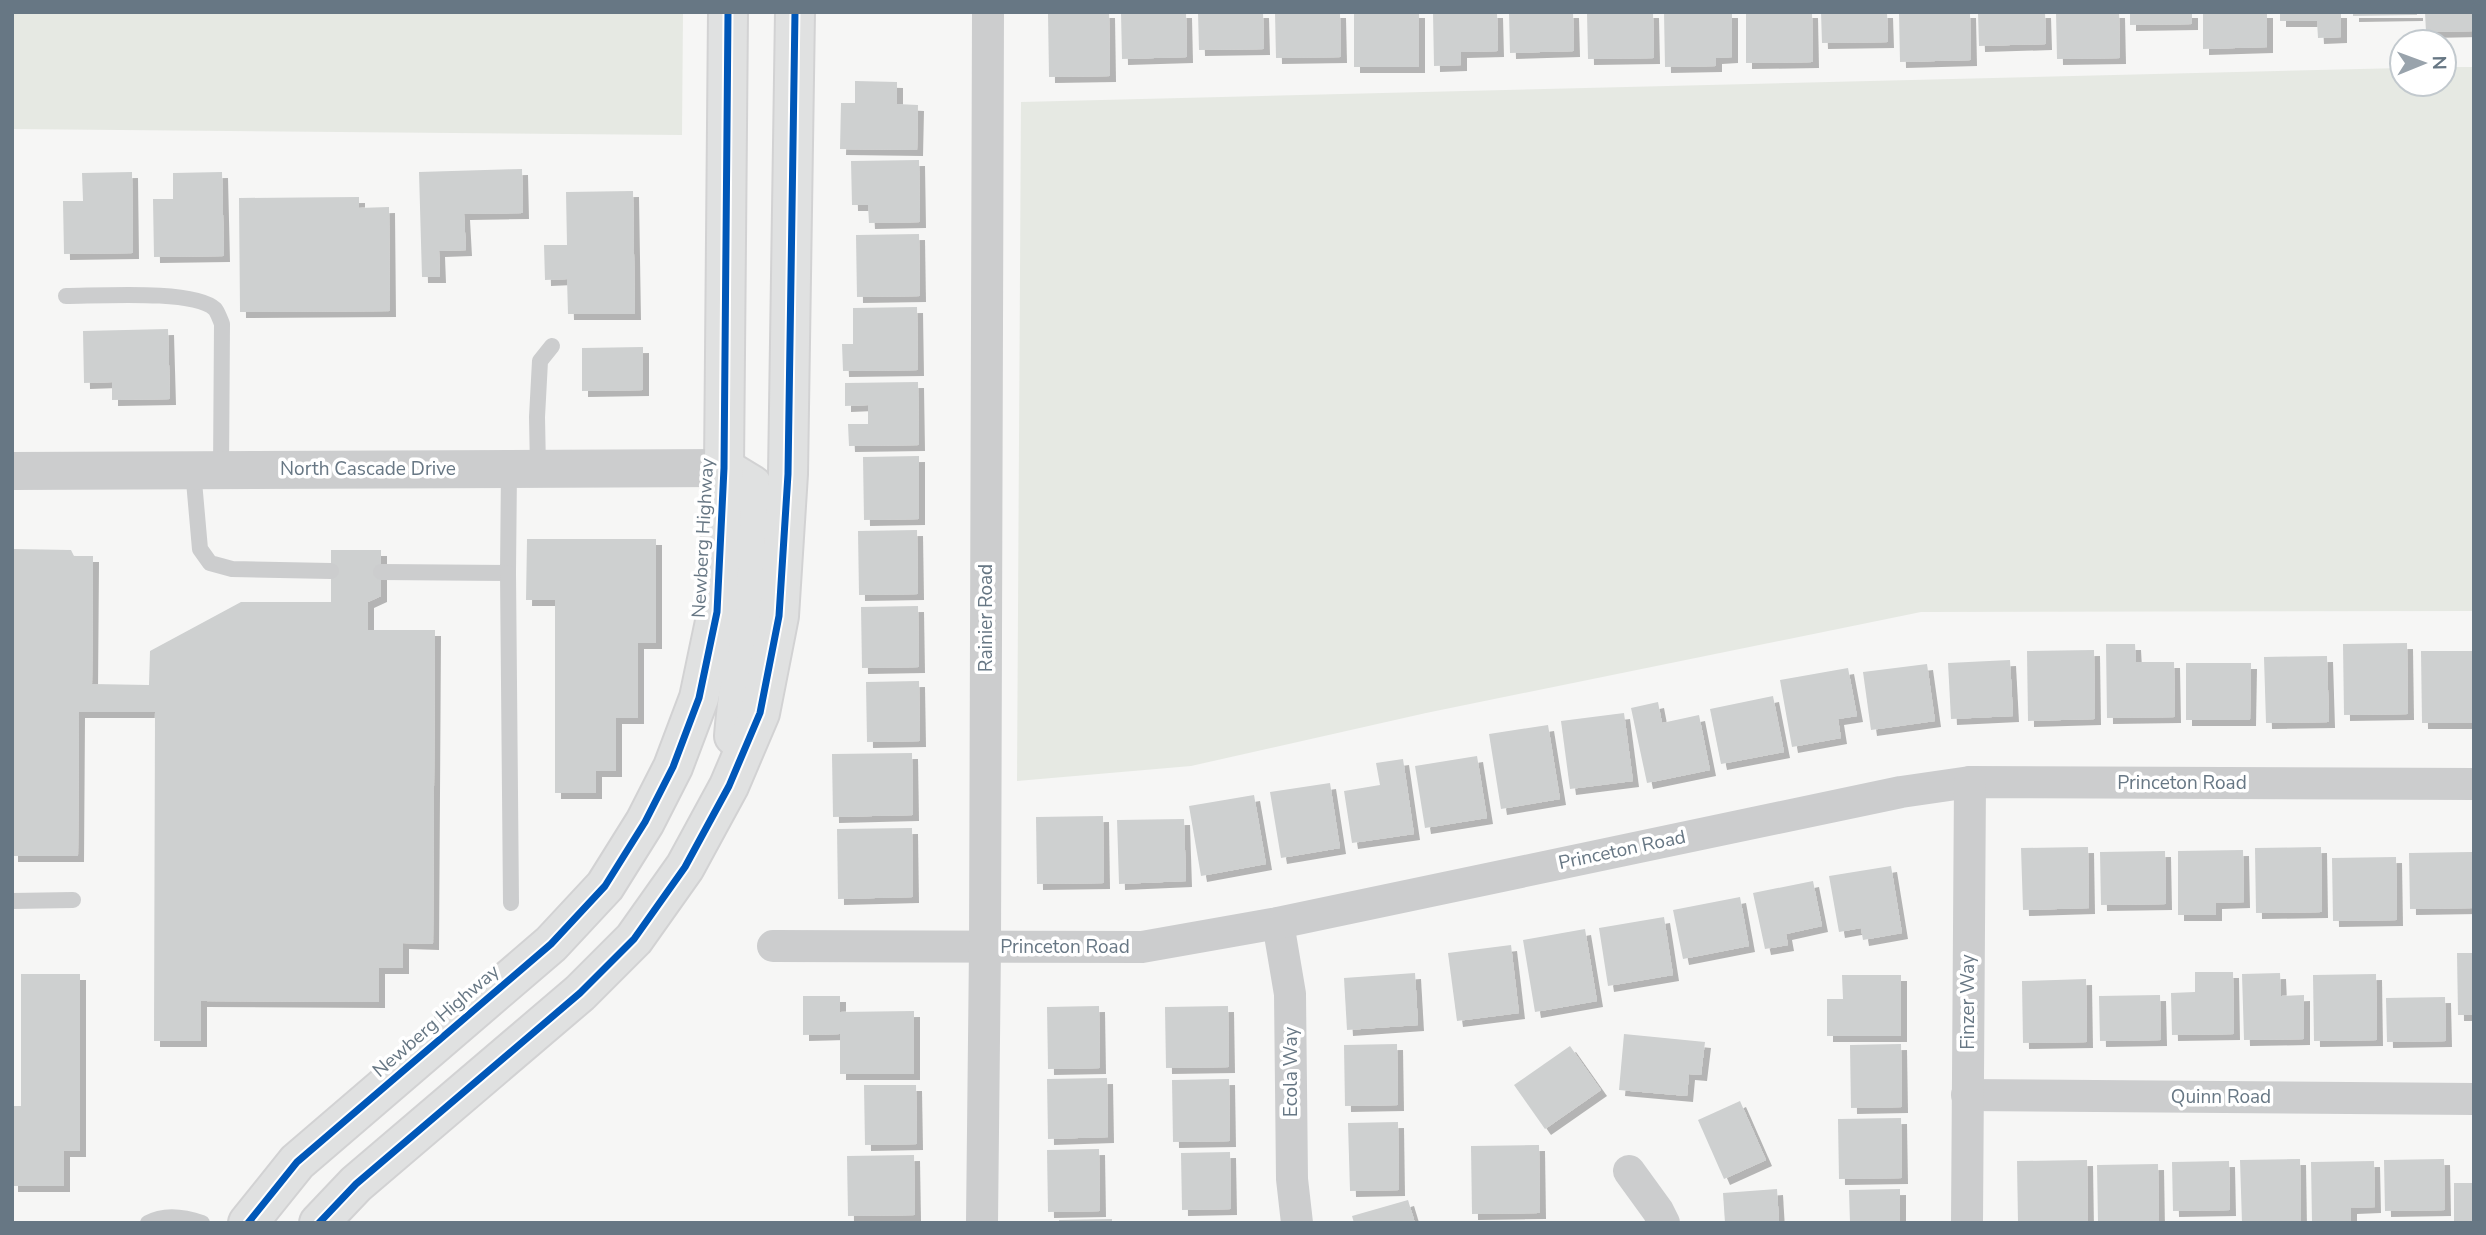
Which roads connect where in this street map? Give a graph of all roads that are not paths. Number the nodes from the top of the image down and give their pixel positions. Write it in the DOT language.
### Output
graph roads {
  1 [pos="728,12"];
  2 [pos="795,12"];
  3 [pos="988,12"];
  4 [pos="66,296"];
  5 [pos="552,346"];
  6 [pos="724,468"];
  7 [pos="524,469"];
  8 [pos="207,470"];
  9 [pos="12,471"];
  10 [pos="331,571"];
  11 [pos="381,572"];
  12 [pos="508,573"];
  13 [pos="1970,782"];
  14 [pos="2474,784"];
  15 [pos="729,786"];
  16 [pos="12,901"];
  17 [pos="73,901"];
  18 [pos="511,903"];
  19 [pos="1278,923"];
  20 [pos="773,946"];
  21 [pos="985,947"];
  22 [pos="1967,1095"];
  23 [pos="2474,1099"];
  24 [pos="1629,1171"];
  25 [pos="148,1223"];
  26 [pos="202,1223"];
  27 [pos="248,1223"];
  28 [pos="319,1223"];
  29 [pos="982,1223"];
  30 [pos="1297,1223"];
  31 [pos="1664,1223"];
  32 [pos="1967,1223"];
  1 -- 6 [label="main road, Newberg Highway"];
  2 -- 15 [label="main road, Newberg Highway"];
  3 -- 21 [label="street, Rainier Road"];
  4 -- 8 [label="lane"];
  5 -- 7 [label="lane"];
  6 -- 7 [label="street, North Cascade Drive"];
  6 -- 15 [label="main road, Newberg Highway"];
  6 -- 27 [label="main road, Newberg Highway"];
  7 -- 8 [label="street, North Cascade Drive"];
  7 -- 12 [label="lane"];
  8 -- 9 [label="street, North Cascade Drive"];
  8 -- 10 [label="lane"];
  11 -- 12 [label="lane"];
  12 -- 18 [label="lane"];
  13 -- 14 [label="street, Princeton Road"];
  13 -- 19 [label="street, Princeton Road"];
  13 -- 22 [label="street, Finzer Way"];
  15 -- 28 [label="main road, Newberg Highway"];
  16 -- 17 [label="lane"];
  19 -- 21 [label="street, Princeton Road"];
  19 -- 30 [label="street, Ecola Way"];
  20 -- 21 [label="street, Princeton Road"];
  21 -- 29 [label="street, Rainier Road"];
  22 -- 23 [label="street, Quinn Road"];
  22 -- 32 [label="street, Finzer Way"];
  24 -- 31 [label="street"];
  25 -- 26 [label="lane"];
}
